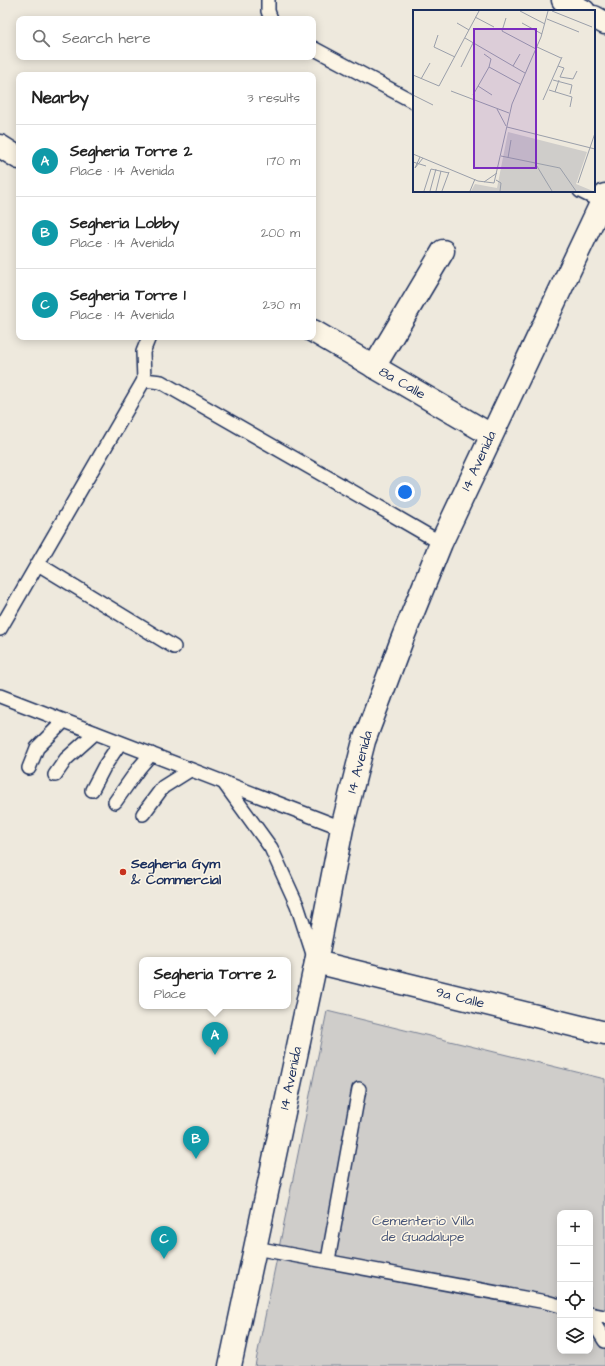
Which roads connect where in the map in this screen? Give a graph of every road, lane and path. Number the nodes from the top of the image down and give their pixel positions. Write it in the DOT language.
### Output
graph roads {
  1 [pos="268,0"];
  2 [pos="563,0"];
  3 [pos="582,10"];
  4 [pos="270,16"];
  5 [pos="595,18"];
  6 [pos="605,23"];
  7 [pos="316,50"];
  8 [pos="413,101"];
  9 [pos="0,146"];
  10 [pos="16,156"];
  11 [pos="583,192"];
  12 [pos="603,199"];
  13 [pos="442,251"];
  14 [pos="316,333"];
  15 [pos="148,340"];
  16 [pos="374,367"];
  17 [pos="144,380"];
  18 [pos="491,435"];
  19 [pos="441,543"];
  20 [pos="38,564"];
  21 [pos="0,630"];
  22 [pos="174,647"];
  23 [pos="0,696"];
  24 [pos="64,721"];
  25 [pos="96,733"];
  26 [pos="120,743"];
  27 [pos="151,754"];
  28 [pos="29,768"];
  29 [pos="190,770"];
  30 [pos="54,775"];
  31 [pos="224,783"];
  32 [pos="92,790"];
  33 [pos="115,802"];
  34 [pos="143,814"];
  35 [pos="342,828"];
  36 [pos="316,962"];
  37 [pos="605,1034"];
  38 [pos="359,1089"];
  39 [pos="255,1248"];
  40 [pos="328,1260"];
  41 [pos="557,1305"];
  42 [pos="593,1316"];
  43 [pos="605,1317"];
  44 [pos="591,1318"];
  45 [pos="605,1341"];
  46 [pos="230,1366"];
  1 -- 4 [label="lane"];
  2 -- 3 [label="street"];
  5 -- 6 [label="street"];
  7 -- 8 [label="lane"];
  9 -- 10 [label="street"];
  11 -- 12 [label="lane"];
  12 -- 18 [label="street, 14 Avenida"];
  13 -- 16 [label="street"];
  14 -- 16 [label="street, 8a Calle"];
  15 -- 17 [label="lane"];
  16 -- 18 [label="street, 8a Calle"];
  17 -- 19 [label="lane"];
  17 -- 20 [label="lane"];
  18 -- 19 [label="street, 14 Avenida"];
  19 -- 35 [label="street, 14 Avenida"];
  20 -- 21 [label="lane"];
  20 -- 22 [label="lane"];
  23 -- 24 [label="lane"];
  24 -- 25 [label="lane"];
  24 -- 28 [label="lane"];
  25 -- 26 [label="lane"];
  25 -- 30 [label="lane"];
  26 -- 27 [label="lane"];
  26 -- 32 [label="lane"];
  27 -- 29 [label="lane"];
  27 -- 33 [label="lane"];
  29 -- 31 [label="lane"];
  29 -- 34 [label="lane"];
  31 -- 35 [label="lane"];
  31 -- 36 [label="lane"];
  35 -- 36 [label="street, 14 Avenida"];
  36 -- 37 [label="street, 9a Calle"];
  36 -- 39 [label="street, 14 Avenida"];
  38 -- 40 [label="lane"];
  39 -- 40 [label="lane"];
  39 -- 46 [label="street, 14 Avenida"];
  40 -- 41 [label="lane"];
  42 -- 43 [label="lane"];
  44 -- 45 [label="lane"];
}
